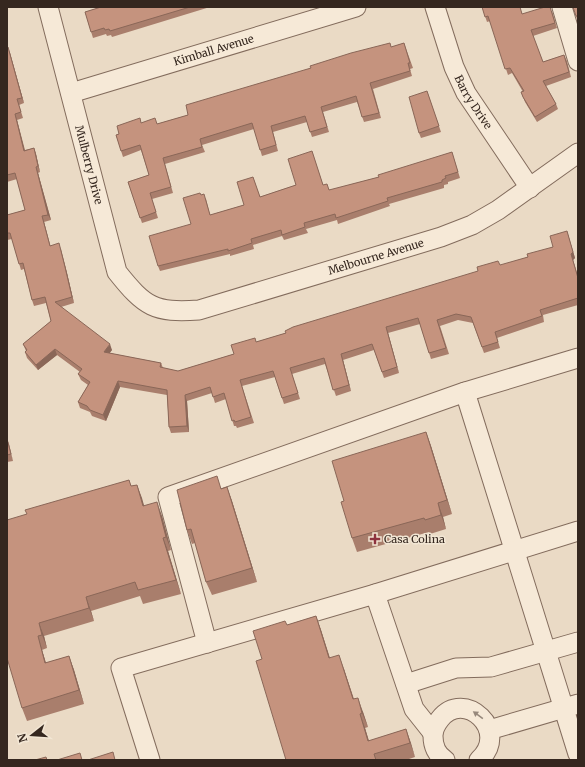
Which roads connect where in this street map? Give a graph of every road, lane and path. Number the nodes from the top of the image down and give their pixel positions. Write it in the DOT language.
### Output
graph roads {
  1 [pos="48,7"];
  2 [pos="356,7"];
  3 [pos="435,7"];
  4 [pos="562,7"];
  5 [pos="578,61"];
  6 [pos="71,94"];
  7 [pos="578,153"];
  8 [pos="530,188"];
  9 [pos="155,308"];
  10 [pos="578,358"];
  11 [pos="465,392"];
  12 [pos="578,532"];
  13 [pos="515,551"];
  14 [pos="375,594"];
  15 [pos="578,642"];
  16 [pos="207,643"];
  17 [pos="546,651"];
  18 [pos="406,684"];
  19 [pos="571,706"];
  20 [pos="489,730"];
  21 [pos="433,733"];
  22 [pos="578,754"];
  23 [pos="150,760"];
  24 [pos="445,760"];
  25 [pos="478,760"];
  1 -- 6 [label="street, Mulberry Drive"];
  2 -- 6 [label="street, Kimball Avenue"];
  3 -- 8 [label="street, Barry Drive"];
  4 -- 5 [label="street"];
  6 -- 9 [label="street, Mulberry Drive"];
  7 -- 8 [label="street, Melbourne Avenue"];
  8 -- 9 [label="street, Melbourne Avenue"];
  10 -- 11 [label="street"];
  11 -- 13 [label="street"];
  11 -- 16 [label="street"];
  12 -- 13 [label="street"];
  13 -- 14 [label="street"];
  13 -- 17 [label="street"];
  14 -- 16 [label="street"];
  14 -- 18 [label="street"];
  15 -- 17 [label="street"];
  16 -- 23 [label="street"];
  17 -- 18 [label="street"];
  17 -- 19 [label="street"];
  18 -- 21 [label="street"];
  19 -- 20 [label="street"];
  19 -- 22 [label="street"];
  20 -- 21 [label="street, one-way"];
  20 -- 25 [label="street"];
  21 -- 24 [label="street"];
}
